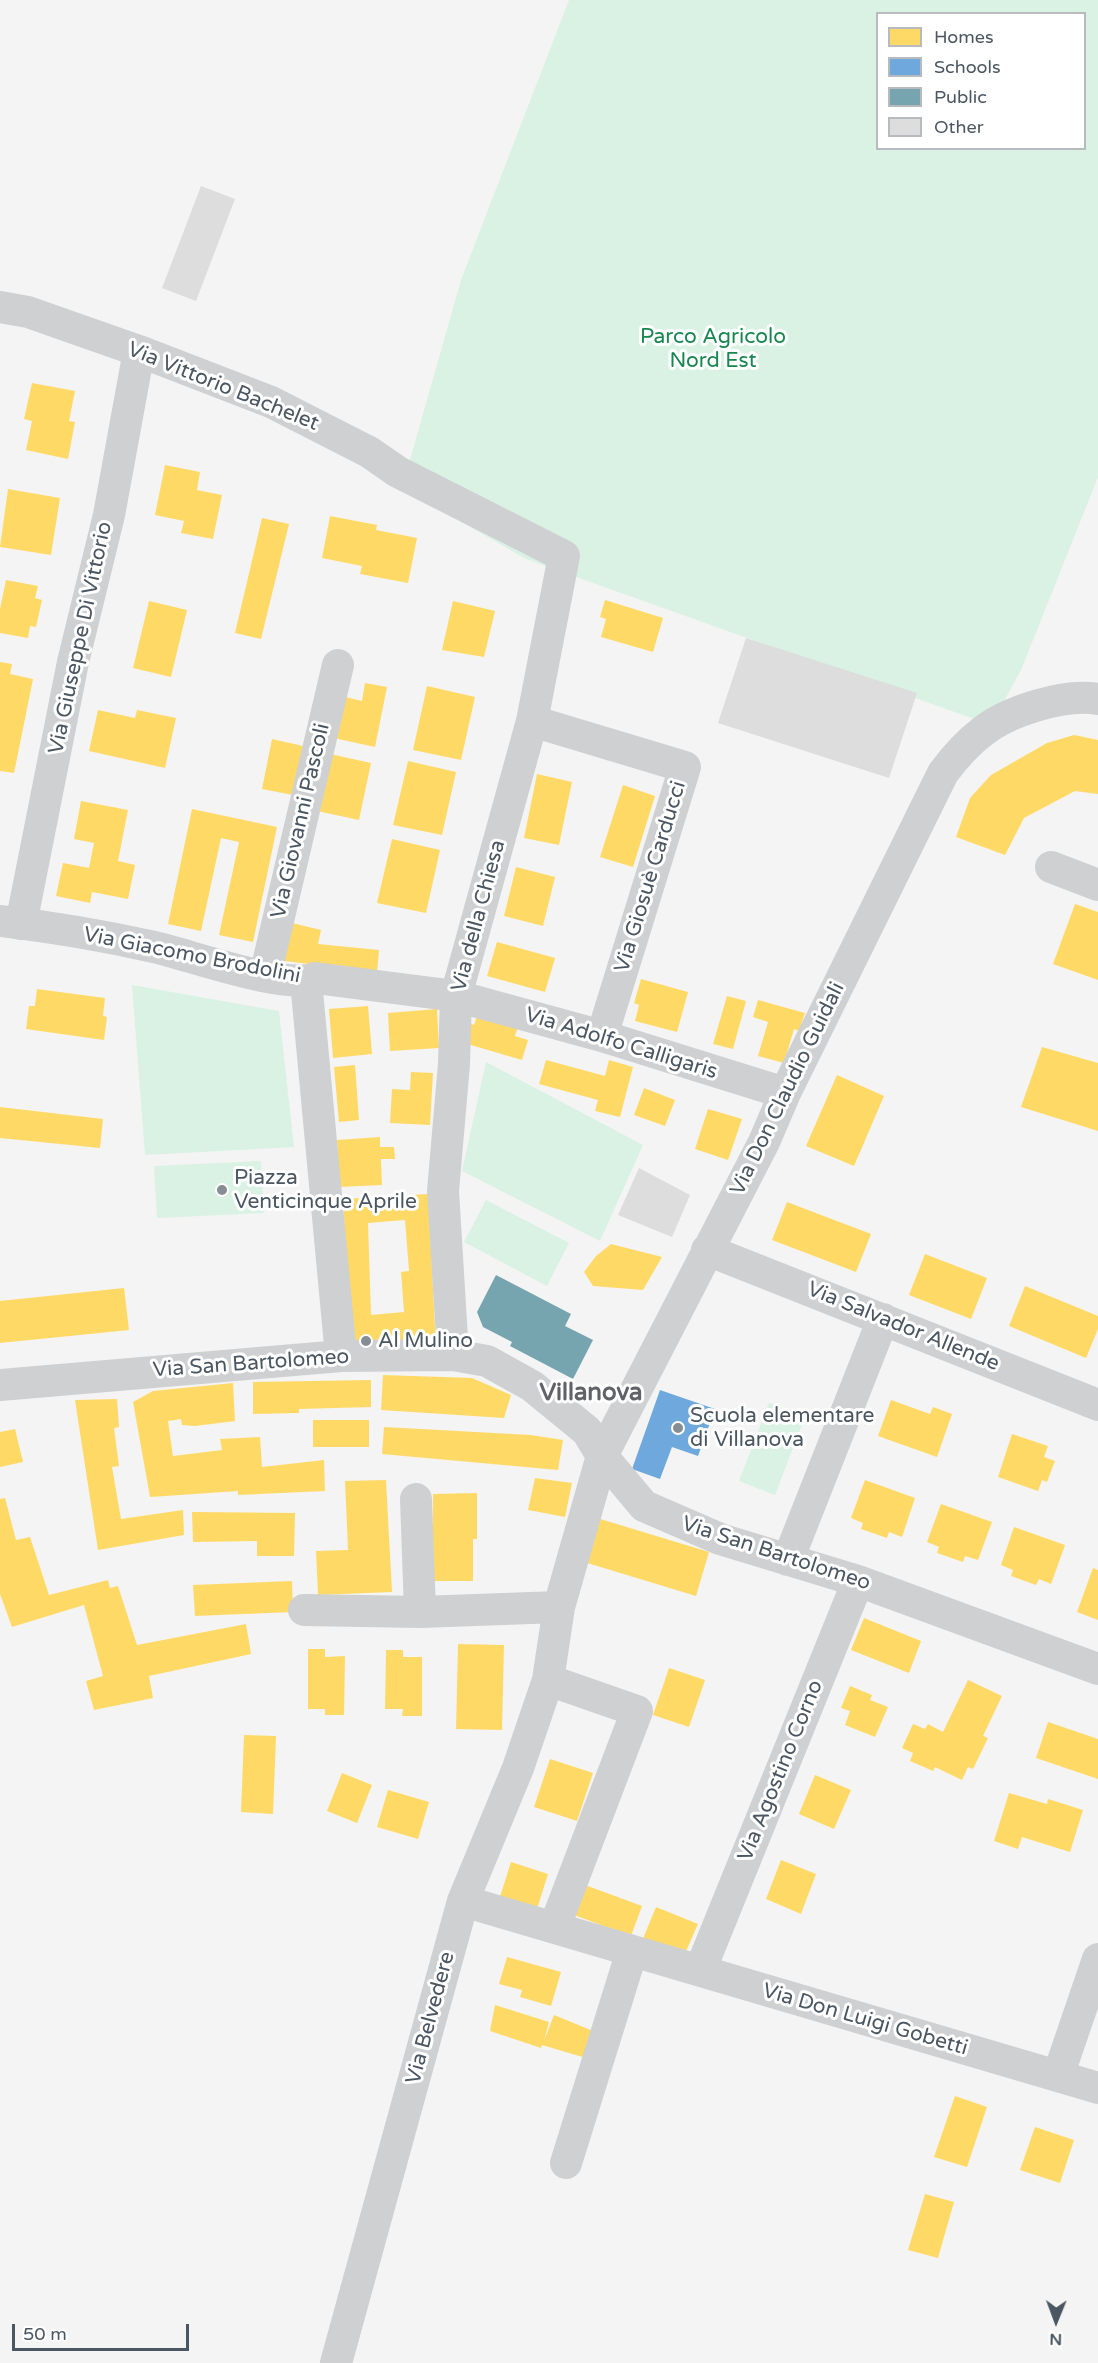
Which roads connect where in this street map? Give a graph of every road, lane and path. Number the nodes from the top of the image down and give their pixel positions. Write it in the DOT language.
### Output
graph roads {
  1 [pos="0,307"];
  2 [pos="139,351"];
  3 [pos="564,556"];
  4 [pos="338,666"];
  5 [pos="1098,699"];
  6 [pos="532,721"];
  7 [pos="1052,867"];
  8 [pos="1098,885"];
  9 [pos="10,922"];
  10 [pos="266,976"];
  11 [pos="306,981"];
  12 [pos="456,996"];
  13 [pos="602,1036"];
  14 [pos="784,1094"];
  15 [pos="707,1250"];
  16 [pos="884,1319"];
  17 [pos="453,1355"];
  18 [pos="341,1356"];
  19 [pos="0,1385"];
  20 [pos="1098,1405"];
  21 [pos="602,1456"];
  22 [pos="416,1499"];
  23 [pos="788,1560"];
  24 [pos="858,1581"];
  25 [pos="559,1607"];
  26 [pos="304,1610"];
  27 [pos="420,1612"];
  28 [pos="1098,1669"];
  29 [pos="548,1680"];
  30 [pos="463,1901"];
  31 [pos="558,1918"];
  32 [pos="632,1951"];
  33 [pos="1098,1959"];
  34 [pos="704,1962"];
  35 [pos="1058,2076"];
  36 [pos="1098,2088"];
  37 [pos="566,2163"];
  38 [pos="336,2363"];
  1 -- 2 [label="street, Via Vittorio Bachelet"];
  2 -- 3 [label="street, Via Vittorio Bachelet"];
  2 -- 9 [label="street, Via Giuseppe Di Vittorio"];
  3 -- 6 [label="street, Via della Chiesa"];
  4 -- 10 [label="street, Via Giovanni Pascoli"];
  5 -- 14 [label="street, Via Don Claudio Guidali"];
  6 -- 12 [label="street, Via della Chiesa"];
  6 -- 13 [label="street, Via Giosuè Carducci"];
  7 -- 8 [label="street"];
  9 -- 10 [label="street, Via Giacomo Brodolini"];
  10 -- 11 [label="street, Via Giacomo Brodolini"];
  11 -- 12 [label="street, Via Giacomo Brodolini"];
  11 -- 18 [label="street"];
  12 -- 13 [label="street, Via Adolfo Calligaris"];
  12 -- 17 [label="street, Via della Chiesa"];
  13 -- 14 [label="street, Via Adolfo Calligaris"];
  14 -- 15 [label="street, Via Don Claudio Guidali"];
  15 -- 16 [label="street, Via Salvador Allende"];
  15 -- 21 [label="street, Via Don Claudio Guidali"];
  16 -- 20 [label="street, Via Salvador Allende"];
  16 -- 23 [label="street"];
  17 -- 18 [label="street, Via San Bartolomeo"];
  17 -- 21 [label="street, Via San Bartolomeo"];
  18 -- 19 [label="street, Via San Bartolomeo"];
  21 -- 23 [label="street, Via San Bartolomeo"];
  21 -- 25 [label="street, Via Belvedere"];
  22 -- 27 [label="street"];
  23 -- 24 [label="street, Via San Bartolomeo"];
  24 -- 28 [label="street, Via San Bartolomeo"];
  24 -- 34 [label="street, Via Agostino Corno"];
  25 -- 27 [label="street"];
  25 -- 29 [label="street, Via Belvedere"];
  26 -- 27 [label="street"];
  29 -- 30 [label="street, Via Belvedere"];
  29 -- 31 [label="street"];
  30 -- 32 [label="street, Via Don Luigi Gobetti"];
  30 -- 38 [label="street, Via Belvedere"];
  32 -- 35 [label="street, Via Don Luigi Gobetti"];
  32 -- 37 [label="street"];
  33 -- 35 [label="street"];
  35 -- 36 [label="street, Via Don Luigi Gobetti"];
}
